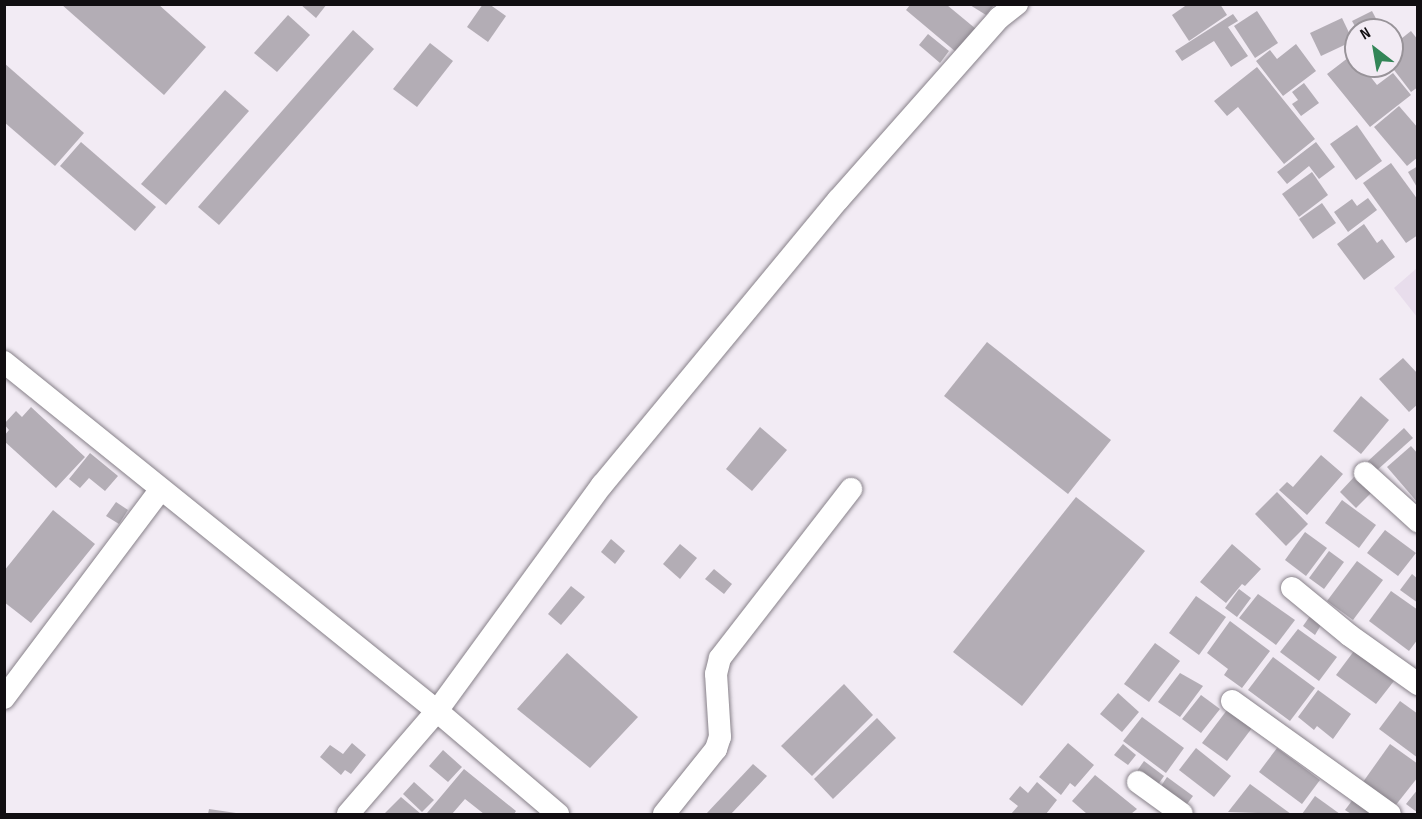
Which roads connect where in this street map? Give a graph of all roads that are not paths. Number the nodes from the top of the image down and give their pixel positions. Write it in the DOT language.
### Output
graph roads {
  1 [pos="1017,4"];
  2 [pos="4,362"];
  3 [pos="1365,473"];
  4 [pos="161,489"];
  5 [pos="850,489"];
  6 [pos="1418,521"];
  7 [pos="1292,588"];
  8 [pos="1418,684"];
  9 [pos="4,698"];
  10 [pos="1232,701"];
  11 [pos="437,711"];
  12 [pos="1138,782"];
  13 [pos="348,814"];
  14 [pos="558,814"];
  15 [pos="664,814"];
  16 [pos="1182,814"];
  17 [pos="1390,814"];
  1 -- 11 [label="street"];
  2 -- 4 [label="street"];
  3 -- 6 [label="street"];
  4 -- 9 [label="street"];
  4 -- 11 [label="street"];
  5 -- 15 [label="street"];
  7 -- 8 [label="street"];
  10 -- 17 [label="street"];
  11 -- 13 [label="street"];
  11 -- 14 [label="street"];
  12 -- 16 [label="street"];
}
